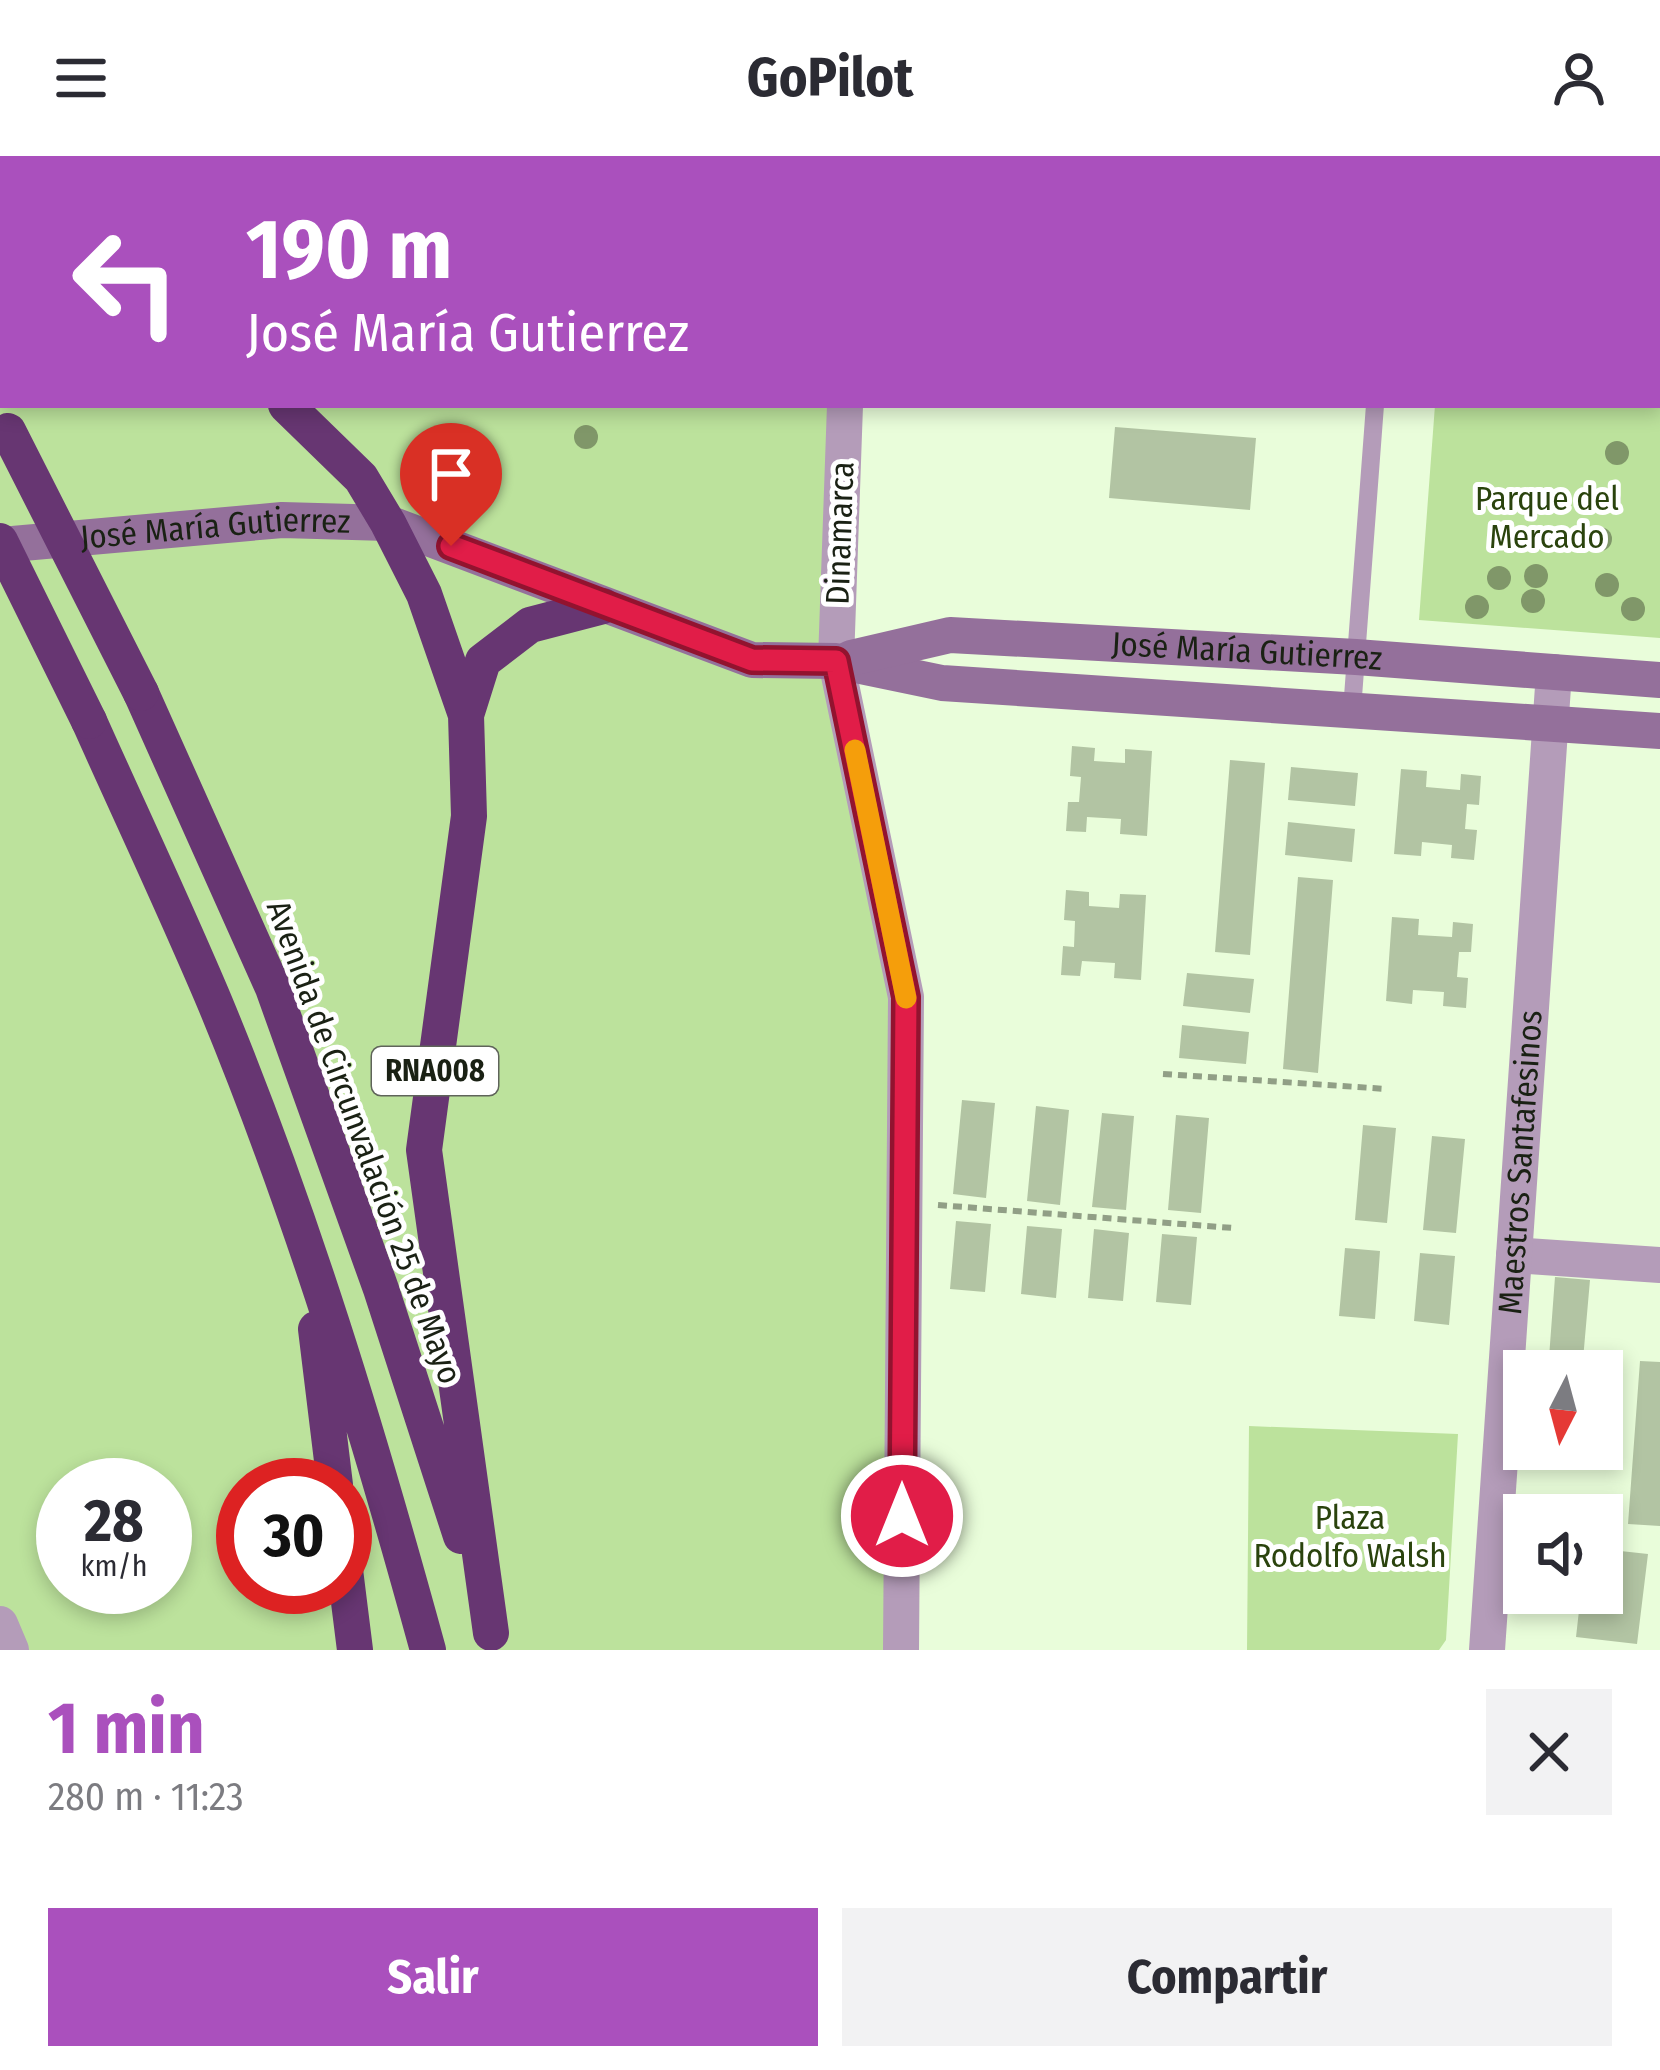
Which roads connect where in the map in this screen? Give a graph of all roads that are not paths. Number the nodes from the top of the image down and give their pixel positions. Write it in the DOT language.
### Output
graph roads {
  1 [pos="289,408"];
  2 [pos="845,408"];
  3 [pos="1375,408"];
  4 [pos="4,423"];
  5 [pos="388,523"];
  6 [pos="0,543"];
  7 [pos="603,605"];
  8 [pos="1356,657"];
  9 [pos="836,661"];
  10 [pos="1554,672"];
  11 [pos="1660,680"];
  12 [pos="1352,710"];
  13 [pos="466,715"];
  14 [pos="1550,722"];
  15 [pos="1660,731"];
  16 [pos="307,1248"];
  17 [pos="1514,1255"];
  18 [pos="1660,1265"];
  19 [pos="332,1458"];
  20 [pos="351,1614"];
  21 [pos="0,1624"];
  22 [pos="493,1641"];
  23 [pos="10,1650"];
  24 [pos="356,1650"];
  25 [pos="428,1650"];
  26 [pos="902,1650"];
  27 [pos="1487,1650"];
  1 -- 5 [label="highway"];
  2 -- 9 [label="street, Dinamarca"];
  3 -- 8 [label="lane"];
  4 -- 22 [label="highway, Avenida de Circunvalación 25 de Mayo / RNA008, bridge"];
  5 -- 6 [label="street, José María Gutierrez"];
  5 -- 7 [label="street, José María Gutierrez"];
  5 -- 13 [label="highway, RNA008"];
  6 -- 16 [label="highway, bridge"];
  7 -- 9 [label="street, José María Gutierrez"];
  7 -- 13 [label="highway"];
  8 -- 9 [label="street, José María Gutierrez"];
  8 -- 10 [label="street, José María Gutierrez"];
  8 -- 12 [label="lane"];
  9 -- 12 [label="street, José María Gutierrez"];
  9 -- 26 [label="street, Dinamarca"];
  10 -- 11 [label="street, José María Gutierrez"];
  10 -- 14 [label="street, Maestros Santafesinos"];
  12 -- 14 [label="street, José María Gutierrez"];
  13 -- 22 [label="highway, RNA008"];
  14 -- 15 [label="street, José María Gutierrez"];
  14 -- 17 [label="street, Maestros Santafesinos"];
  16 -- 19 [label="highway"];
  16 -- 25 [label="highway"];
  17 -- 18 [label="street"];
  17 -- 27 [label="street, Maestros Santafesinos"];
  20 -- 24 [label="highway"];
  21 -- 23 [label="street"];
}
